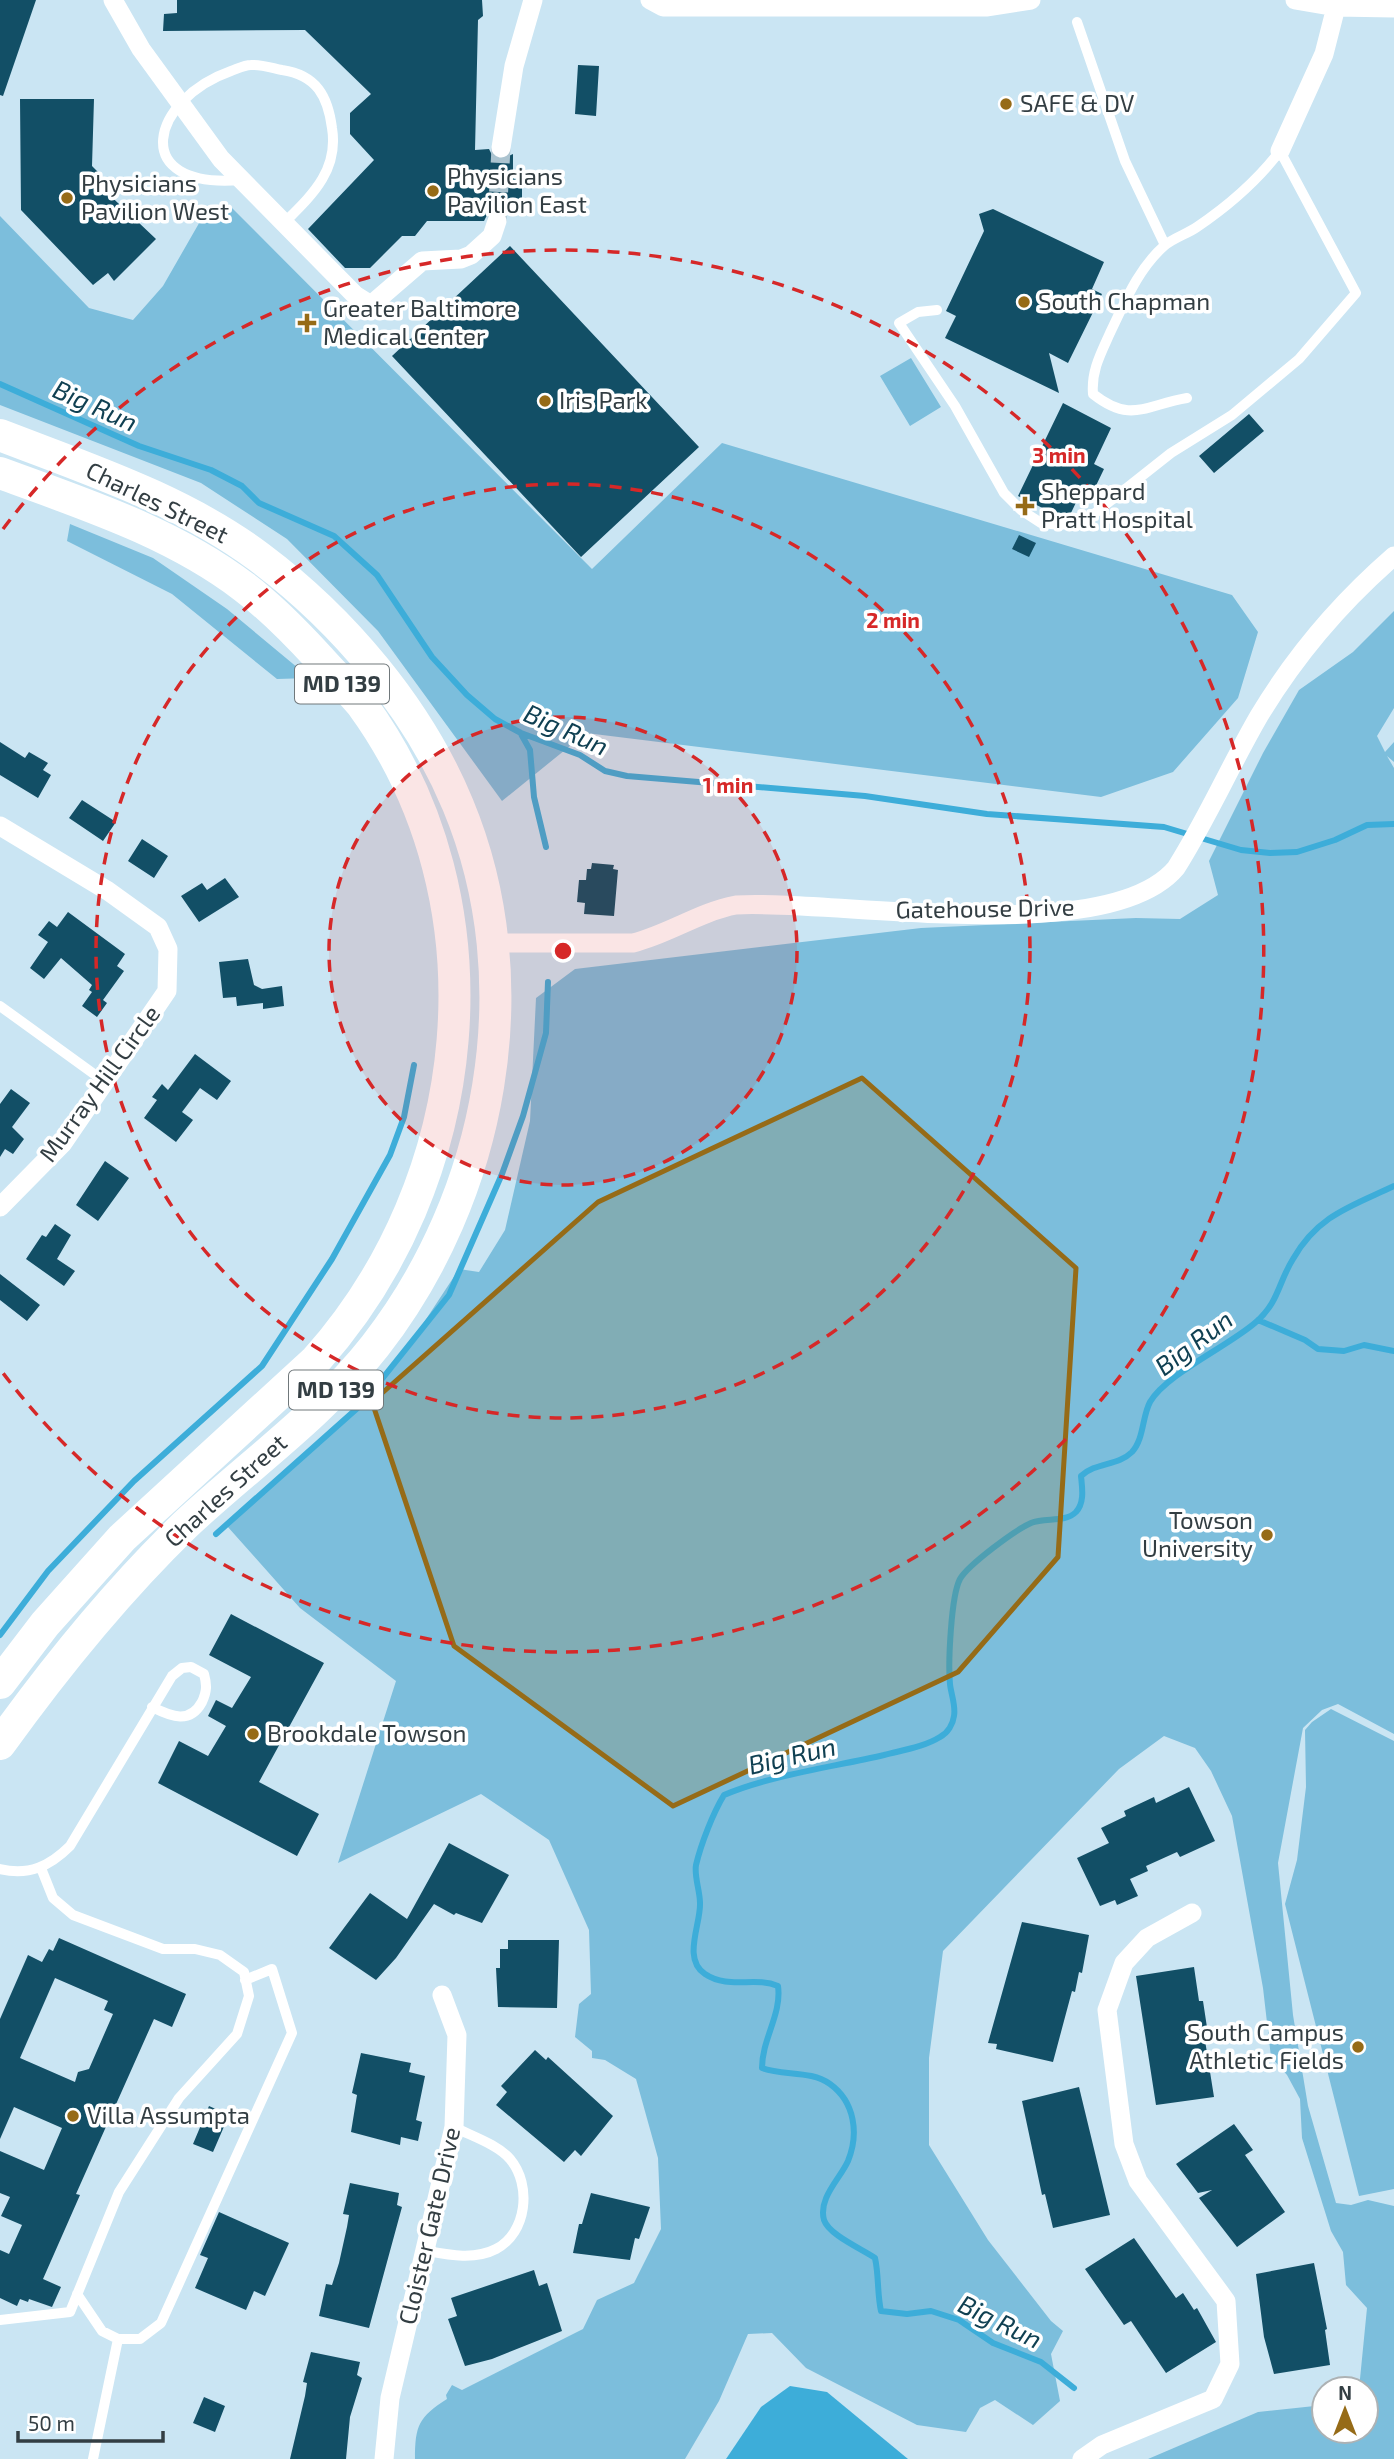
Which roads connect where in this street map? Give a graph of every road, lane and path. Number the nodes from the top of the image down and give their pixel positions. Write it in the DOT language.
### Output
graph roads {
  1 [pos="113,0"];
  2 [pos="533,0"];
  3 [pos="650,0"];
  4 [pos="1031,0"];
  5 [pos="1295,0"];
  6 [pos="781,3"];
  7 [pos="903,3"];
  8 [pos="986,4"];
  9 [pos="1336,7"];
  10 [pos="1394,8"];
  11 [pos="1077,22"];
  12 [pos="180,105"];
  13 [pos="501,148"];
  14 [pos="1280,151"];
  15 [pos="240,180"];
  16 [pos="497,221"];
  17 [pos="283,224"];
  18 [pos="1165,245"];
  19 [pos="937,310"];
  20 [pos="1187,398"];
  21 [pos="0,435"];
  22 [pos="0,473"];
  23 [pos="1394,556"];
  24 [pos="388,749"];
  25 [pos="0,826"];
  26 [pos="491,943"];
  27 [pos="0,1006"];
  28 [pos="451,1066"];
  29 [pos="105,1082"];
  30 [pos="0,1207"];
  31 [pos="0,1683"];
  32 [pos="152,1707"];
  33 [pos="0,1744"];
  34 [pos="41,1868"];
  35 [pos="0,1869"];
  36 [pos="1192,1913"];
  37 [pos="245,1980"];
  38 [pos="442,1994"];
  39 [pos="454,2127"];
  40 [pos="427,2251"];
  41 [pos="77,2294"];
  42 [pos="0,2320"];
  43 [pos="118,2339"];
  44 [pos="93,2459"];
  45 [pos="384,2459"];
  46 [pos="1082,2459"];
  1 -- 12 [label="street"];
  2 -- 13 [label="street"];
  3 -- 6 [label="street"];
  4 -- 8 [label="street"];
  5 -- 9 [label="street"];
  6 -- 7 [label="street"];
  7 -- 8 [label="street"];
  9 -- 10 [label="street"];
  9 -- 14 [label="street"];
  11 -- 18 [label="lane"];
  12 -- 15 [label="street"];
  12 -- 15 [label="lane"];
  12 -- 17 [label="lane"];
  14 -- 18 [label="lane"];
  14 -- 19 [label="lane"];
  15 -- 17 [label="street"];
  16 -- 17 [label="street"];
  18 -- 20 [label="lane"];
  21 -- 26 [label="main road, Charles Street / MD 139"];
  22 -- 24 [label="main road, Charles Street / MD 139"];
  23 -- 26 [label="street, Gatehouse Drive"];
  24 -- 26 [label="main road"];
  24 -- 28 [label="main road, Charles Street / MD 139"];
  25 -- 29 [label="street, Murray Hill Circle"];
  26 -- 28 [label="main road"];
  26 -- 33 [label="main road, Charles Street / MD 139"];
  27 -- 29 [label="lane"];
  28 -- 31 [label="main road, Charles Street / MD 139"];
  29 -- 30 [label="street, Murray Hill Circle"];
  32 -- 32 [label="lane"];
  32 -- 34 [label="lane"];
  34 -- 35 [label="lane"];
  34 -- 37 [label="lane"];
  36 -- 46 [label="street"];
  37 -- 41 [label="lane"];
  37 -- 43 [label="lane"];
  38 -- 39 [label="street, Cloister Gate Drive"];
  39 -- 40 [label="street, Cloister Gate Drive"];
  39 -- 40 [label="lane"];
  40 -- 45 [label="street, Cloister Gate Drive"];
  41 -- 42 [label="lane"];
  41 -- 43 [label="lane"];
  43 -- 44 [label="lane"];
}
